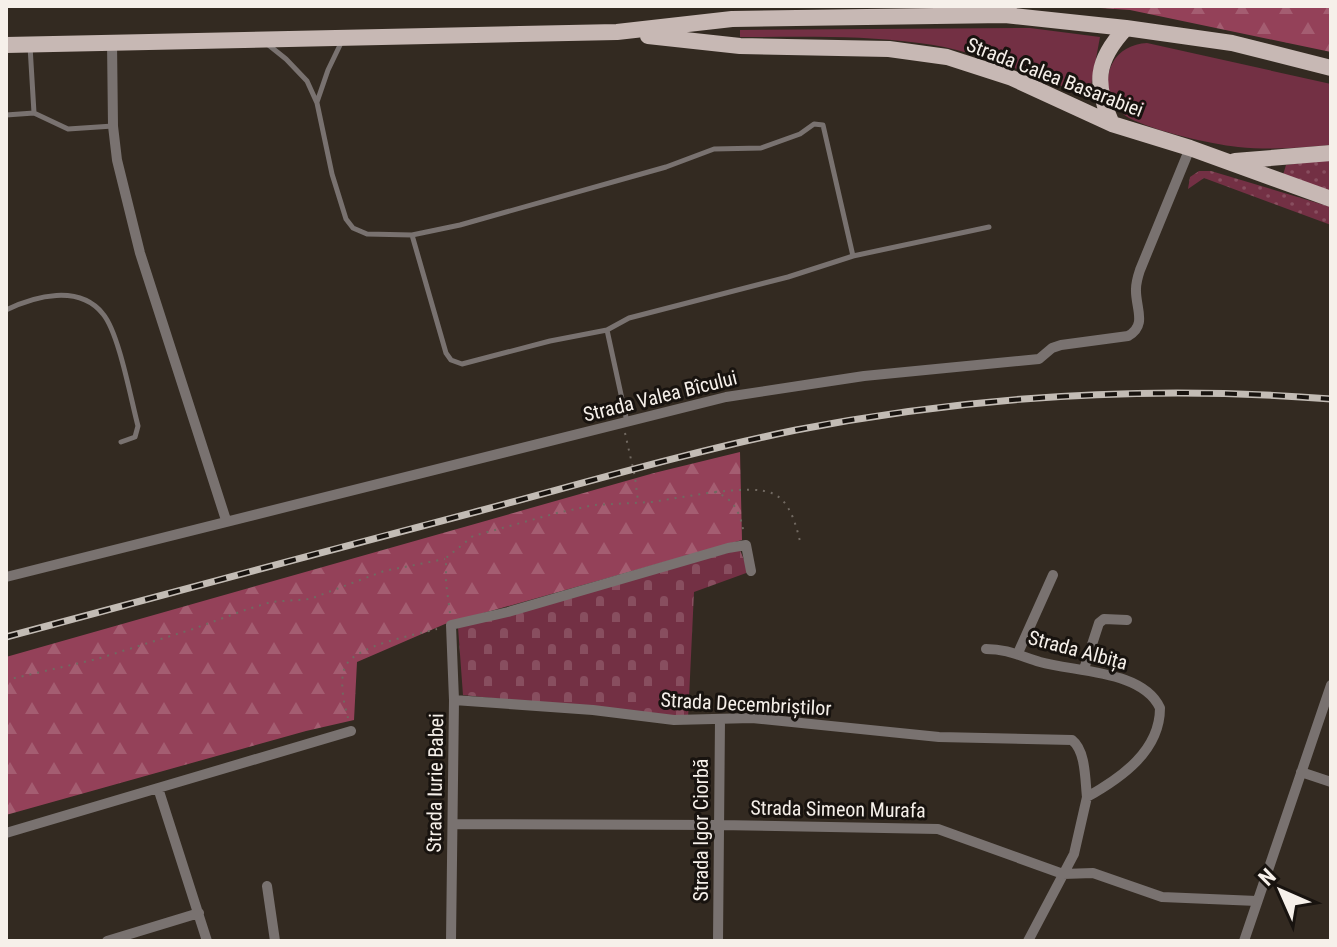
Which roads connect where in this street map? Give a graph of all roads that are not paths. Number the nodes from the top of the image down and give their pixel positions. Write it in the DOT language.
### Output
graph roads {
  1 [pos="1126,28"];
  2 [pos="617,32"];
  3 [pos="344,38"];
  4 [pos="260,39"];
  5 [pos="112,42"];
  6 [pos="29,44"];
  7 [pos="6,45"];
  8 [pos="1331,68"];
  9 [pos="317,103"];
  10 [pos="34,113"];
  11 [pos="6,115"];
  12 [pos="1112,124"];
  13 [pos="113,126"];
  14 [pos="1190,148"];
  15 [pos="1331,153"];
  16 [pos="1229,162"];
  17 [pos="1331,199"];
  18 [pos="989,227"];
  19 [pos="412,235"];
  20 [pos="853,256"];
  21 [pos="6,310"];
  22 [pos="607,330"];
  23 [pos="625,423"];
  24 [pos="121,442"];
  25 [pos="226,520"];
  26 [pos="751,571"];
  27 [pos="1053,575"];
  28 [pos="6,577"];
  29 [pos="1127,620"];
  30 [pos="986,649"];
  31 [pos="1018,653"];
  32 [pos="1084,669"];
  33 [pos="1331,685"];
  34 [pos="454,700"];
  35 [pos="720,720"];
  36 [pos="351,731"];
  37 [pos="1301,772"];
  38 [pos="1331,782"];
  39 [pos="158,788"];
  40 [pos="1087,797"];
  41 [pos="453,824"];
  42 [pos="719,825"];
  43 [pos="6,833"];
  44 [pos="1063,874"];
  45 [pos="267,886"];
  46 [pos="1257,901"];
  47 [pos="199,913"];
  48 [pos="107,941"];
  49 [pos="207,941"];
  50 [pos="275,941"];
  51 [pos="451,941"];
  52 [pos="718,941"];
  53 [pos="1028,941"];
  54 [pos="1244,941"];
  1 -- 2 [label="main road, Strada Calea Basarabiei"];
  1 -- 8 [label="main road, Strada Calea Basarabiei"];
  1 -- 12 [label="main road"];
  2 -- 3 [label="main road, Strada Calea Basarabiei"];
  2 -- 12 [label="main road, Strada Calea Basarabiei"];
  3 -- 4 [label="main road, Strada Calea Basarabiei"];
  3 -- 9 [label="lane"];
  4 -- 5 [label="main road, Strada Calea Basarabiei"];
  4 -- 9 [label="lane"];
  5 -- 6 [label="main road, Strada Calea Basarabiei"];
  5 -- 13 [label="street"];
  6 -- 7 [label="main road, Strada Calea Basarabiei"];
  6 -- 10 [label="lane"];
  9 -- 19 [label="lane"];
  10 -- 11 [label="lane"];
  10 -- 13 [label="lane"];
  12 -- 14 [label="main road, Strada Calea Basarabiei"];
  13 -- 25 [label="street"];
  14 -- 16 [label="main road, Strada Calea Basarabiei"];
  14 -- 23 [label="street, Strada Valea Bîcului"];
  15 -- 16 [label="main road, Strada Calea Basarabiei"];
  16 -- 17 [label="main road"];
  18 -- 20 [label="lane"];
  19 -- 20 [label="lane"];
  19 -- 22 [label="lane"];
  20 -- 22 [label="lane"];
  21 -- 24 [label="lane"];
  22 -- 23 [label="lane"];
  23 -- 25 [label="street, Strada Valea Bîcului"];
  25 -- 28 [label="street, Strada Valea Bîcului"];
  26 -- 34 [label="street, Strada Iurie Babei"];
  27 -- 31 [label="street"];
  29 -- 32 [label="street"];
  30 -- 31 [label="street, Strada Albița"];
  31 -- 32 [label="street, Strada Albița"];
  32 -- 40 [label="street, Strada Albița"];
  33 -- 37 [label="street"];
  34 -- 35 [label="street, Strada Decembriștilor"];
  34 -- 41 [label="street, Strada Iurie Babei"];
  35 -- 40 [label="street, Strada Decembriștilor"];
  35 -- 42 [label="street, Strada Igor Ciorbă"];
  36 -- 39 [label="street"];
  37 -- 38 [label="street"];
  37 -- 46 [label="street"];
  39 -- 43 [label="street"];
  39 -- 47 [label="street"];
  40 -- 44 [label="street"];
  41 -- 42 [label="street, Strada Simeon Murafa"];
  41 -- 51 [label="street, Strada Iurie Babei"];
  42 -- 44 [label="street, Strada Simeon Murafa"];
  42 -- 52 [label="street, Strada Igor Ciorbă"];
  44 -- 46 [label="street, Strada Simeon Murafa"];
  44 -- 53 [label="street"];
  45 -- 50 [label="street"];
  46 -- 54 [label="street"];
  47 -- 48 [label="street"];
  47 -- 49 [label="street"];
}
